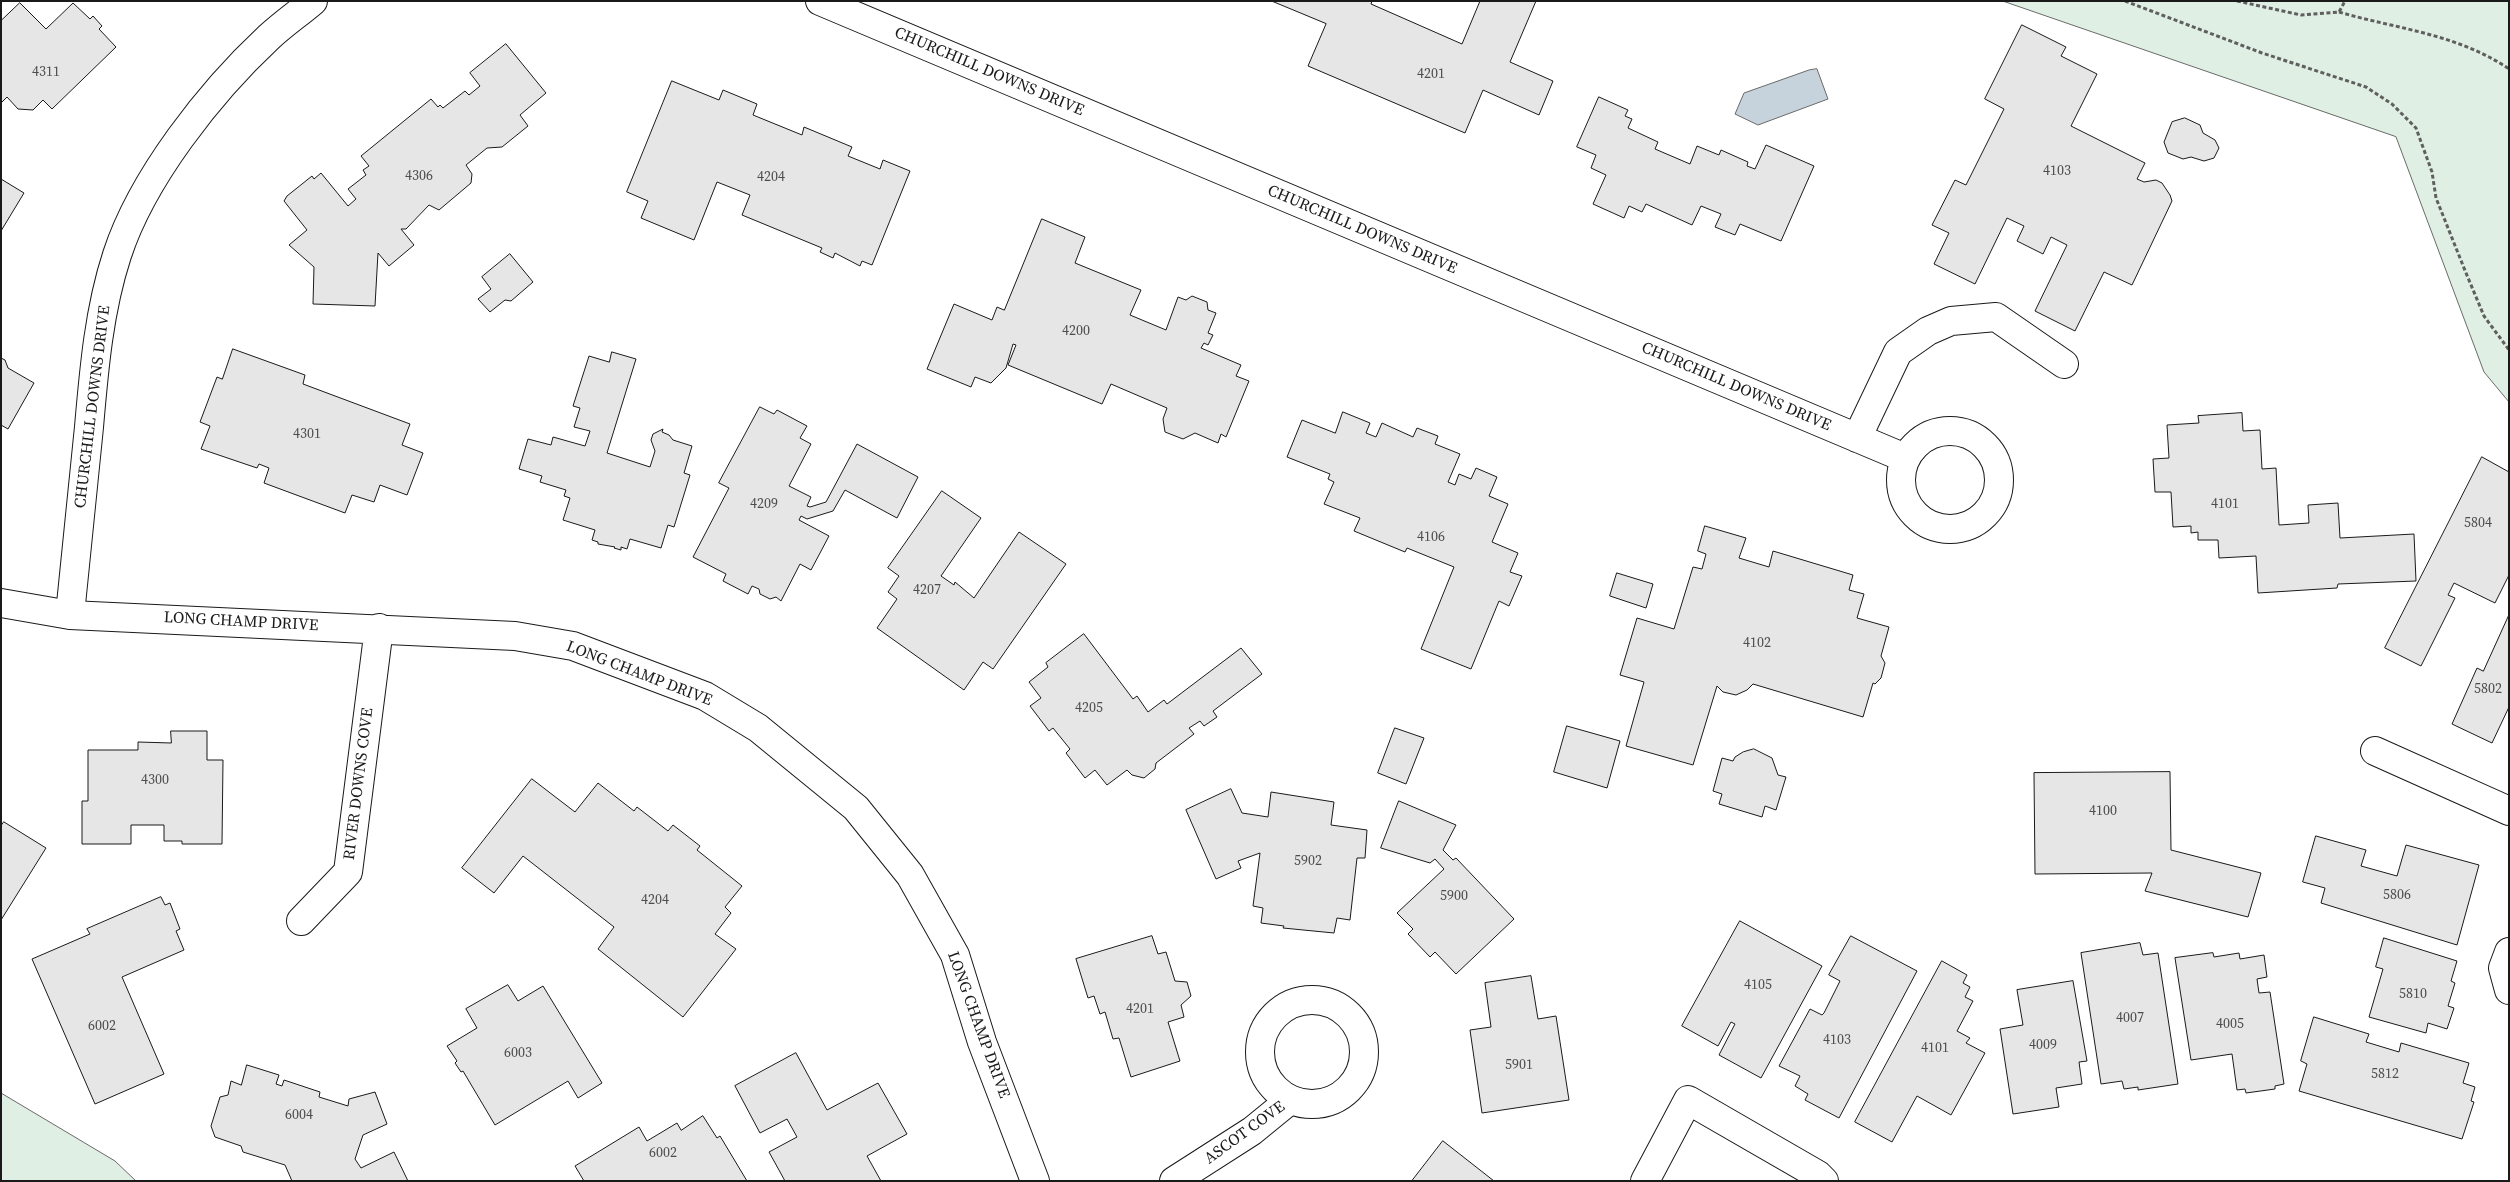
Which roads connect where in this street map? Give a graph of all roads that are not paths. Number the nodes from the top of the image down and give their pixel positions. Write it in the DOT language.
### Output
graph roads {
  1 [pos="313,1"];
  2 [pos="820,1"];
  3 [pos="2064,364"];
  4 [pos="1856,438"];
  5 [pos="1905,458"];
  6 [pos="1,603"];
  7 [pos="70,615"];
  8 [pos="380,628"];
  9 [pos="2376,751"];
  10 [pos="2509,811"];
  11 [pos="301,921"];
  12 [pos="2509,952"];
  13 [pos="2509,990"];
  14 [pos="1290,1100"];
  15 [pos="1035,1181"];
  16 [pos="1174,1181"];
  17 [pos="1645,1181"];
  18 [pos="1824,1181"];
  1 -- 7 [label="street, CHURCHILL DOWNS DRIVE"];
  2 -- 4 [label="street, CHURCHILL DOWNS DRIVE"];
  3 -- 4 [label="street"];
  4 -- 5 [label="street, CHURCHILL DOWNS DRIVE"];
  6 -- 7 [label="street, LONG CHAMP DRIVE"];
  7 -- 8 [label="street, LONG CHAMP DRIVE"];
  8 -- 11 [label="street, RIVER DOWNS COVE"];
  8 -- 15 [label="street, LONG CHAMP DRIVE"];
  9 -- 10 [label="street"];
  12 -- 13 [label="street"];
  14 -- 16 [label="street, ASCOT COVE"];
  17 -- 18 [label="street"];
}
